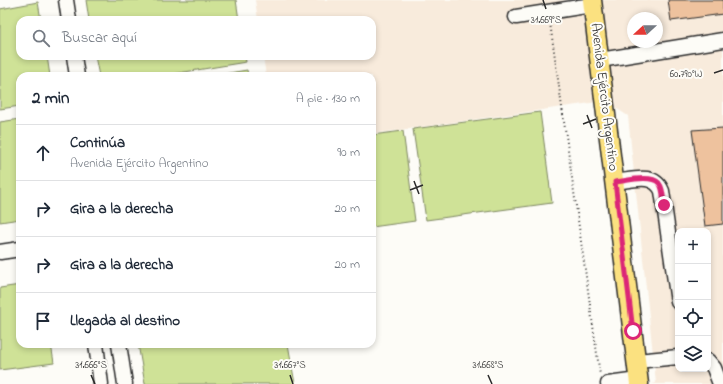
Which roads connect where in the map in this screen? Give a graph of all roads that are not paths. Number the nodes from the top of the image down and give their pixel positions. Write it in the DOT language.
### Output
graph roads {
  1 [pos="66,0"];
  2 [pos="592,2"];
  3 [pos="68,16"];
  4 [pos="516,17"];
  5 [pos="723,40"];
  6 [pos="75,60"];
  7 [pos="600,60"];
  8 [pos="76,72"];
  9 [pos="615,182"];
  10 [pos="16,250"];
  11 [pos="0,252"];
  12 [pos="678,300"];
  13 [pos="96,348"];
  14 [pos="120,348"];
  15 [pos="675,357"];
  16 [pos="637,361"];
  17 [pos="711,364"];
  18 [pos="605,380"];
  19 [pos="639,382"];
  20 [pos="101,384"];
  21 [pos="125,384"];
  22 [pos="720,384"];
  1 -- 3 [label="street"];
  2 -- 4 [label="street"];
  2 -- 7 [label="main road, Avenida Ejército Argentino"];
  5 -- 7 [label="street"];
  6 -- 8 [label="street"];
  7 -- 9 [label="main road, Avenida Ejército Argentino"];
  9 -- 12 [label="street"];
  9 -- 16 [label="main road, Avenida Ejército Argentino"];
  10 -- 11 [label="street"];
  13 -- 20 [label="street"];
  14 -- 21 [label="street"];
  15 -- 16 [label="street"];
  16 -- 19 [label="main road, Avenida Ejército Argentino"];
  17 -- 22 [label="street"];
  18 -- 19 [label="street"];
}
